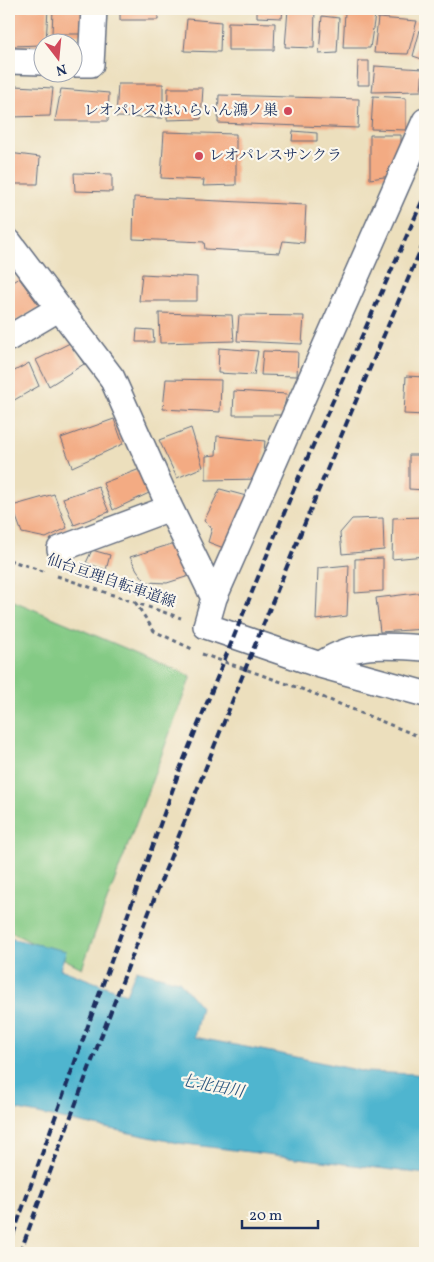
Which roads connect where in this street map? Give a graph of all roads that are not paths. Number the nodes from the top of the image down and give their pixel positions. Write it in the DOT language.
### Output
graph roads {
  1 [pos="94,9"];
  2 [pos="9,61"];
  3 [pos="32,62"];
  4 [pos="82,64"];
  5 [pos="425,121"];
  6 [pos="9,242"];
  7 [pos="58,309"];
  8 [pos="9,338"];
  9 [pos="170,508"];
  10 [pos="60,549"];
  11 [pos="214,598"];
  12 [pos="425,648"];
  13 [pos="320,665"];
  14 [pos="425,694"];
  1 -- 4 [label="street"];
  2 -- 3 [label="street"];
  5 -- 11 [label="street"];
  6 -- 7 [label="street"];
  7 -- 8 [label="street"];
  7 -- 9 [label="street"];
  9 -- 10 [label="street"];
  9 -- 11 [label="street"];
  11 -- 13 [label="street"];
  12 -- 13 [label="street"];
  13 -- 14 [label="street"];
}
